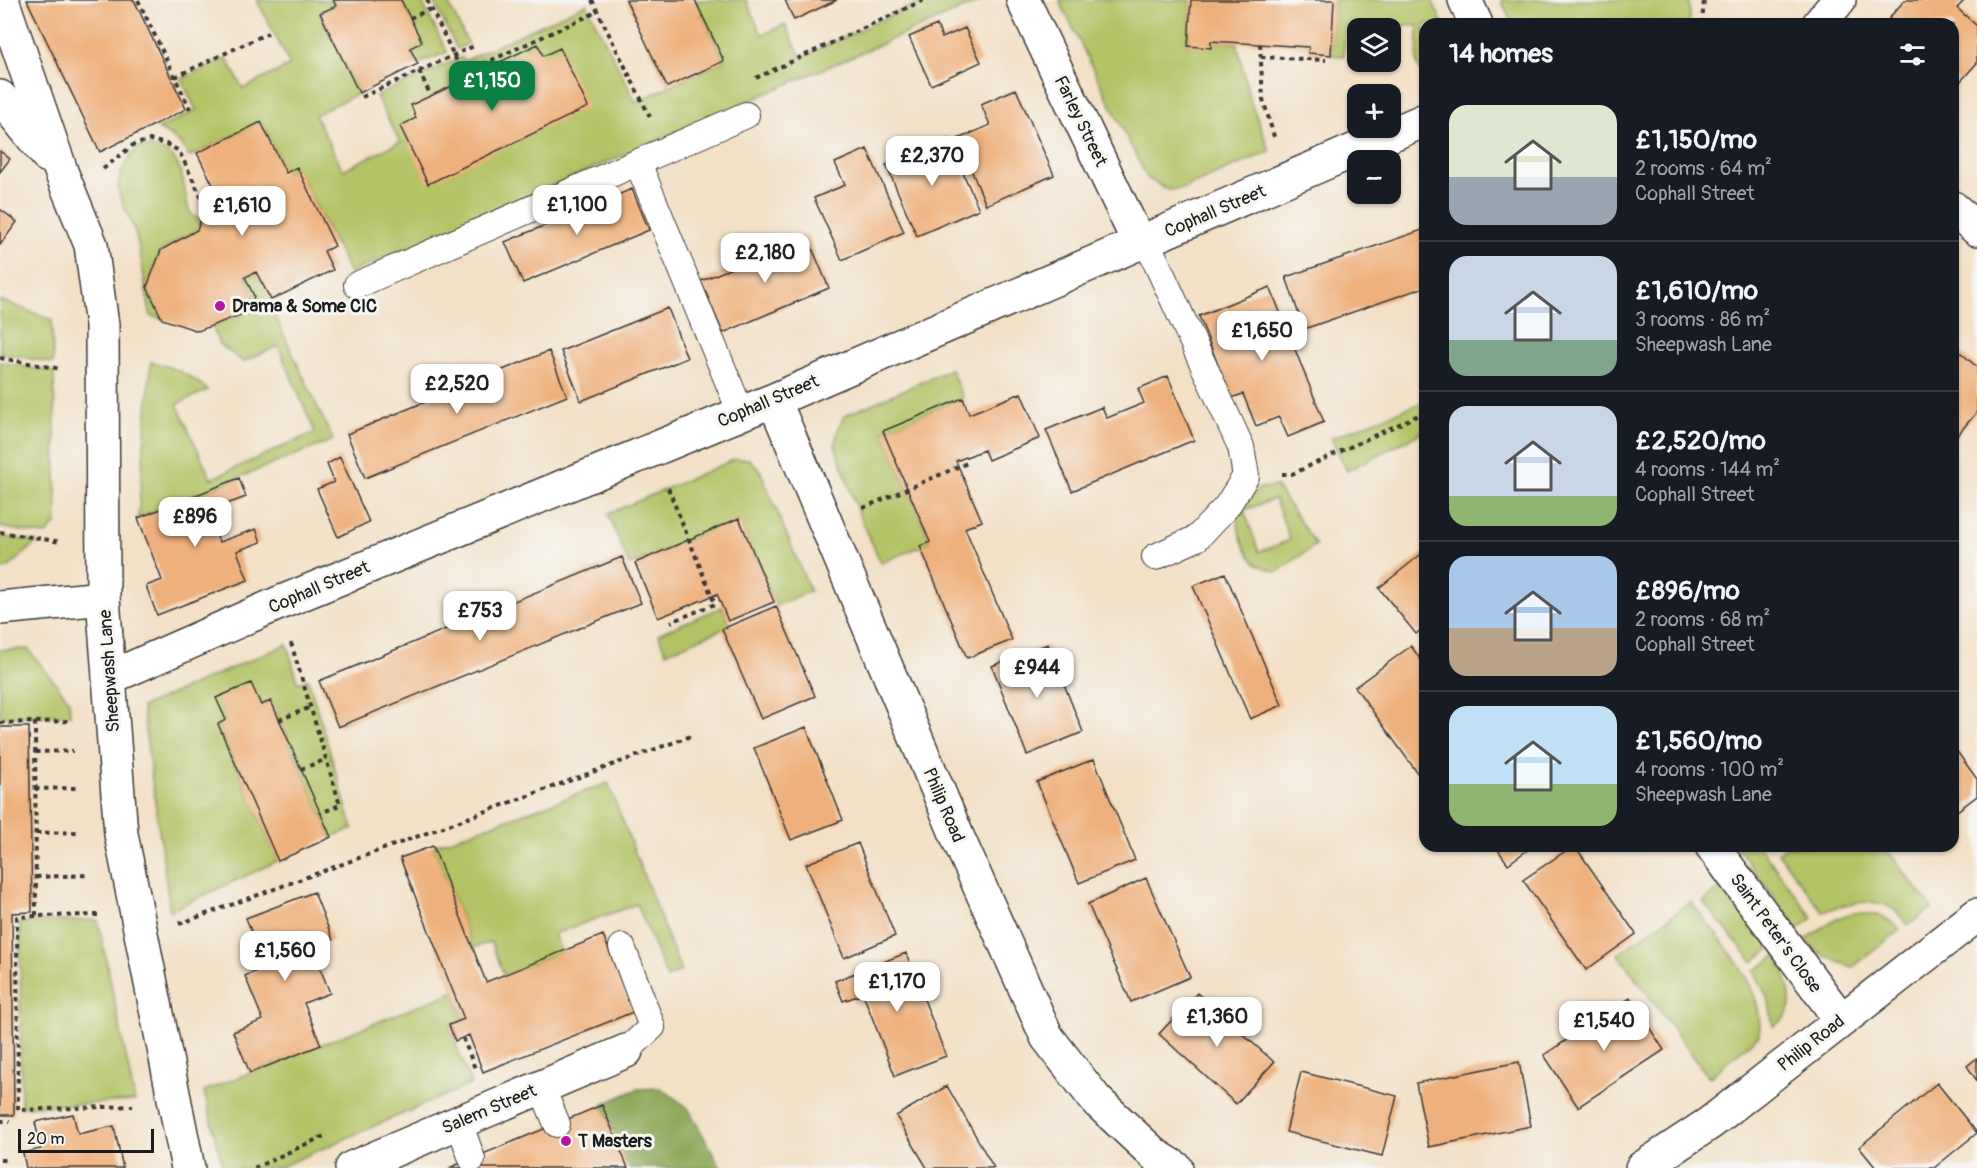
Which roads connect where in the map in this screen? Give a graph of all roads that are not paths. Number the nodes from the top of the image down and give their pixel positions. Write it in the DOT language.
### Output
graph roads {
  1 [pos="2,0"];
  2 [pos="1023,0"];
  3 [pos="1465,0"];
  4 [pos="1839,0"];
  5 [pos="1473,18"];
  6 [pos="1824,18"];
  7 [pos="0,97"];
  8 [pos="746,115"];
  9 [pos="1419,123"];
  10 [pos="638,163"];
  11 [pos="62,174"];
  12 [pos="1959,213"];
  13 [pos="1977,229"];
  14 [pos="1142,242"];
  15 [pos="357,285"];
  16 [pos="774,399"];
  17 [pos="741,413"];
  18 [pos="1155,557"];
  19 [pos="103,598"];
  20 [pos="0,608"];
  21 [pos="109,678"];
  22 [pos="1717,852"];
  23 [pos="1977,915"];
  24 [pos="622,947"];
  25 [pos="1840,1020"];
  26 [pos="626,1051"];
  27 [pos="542,1086"];
  28 [pos="459,1122"];
  29 [pos="557,1124"];
  30 [pos="472,1159"];
  31 [pos="392,1160"];
  32 [pos="188,1168"];
  33 [pos="352,1168"];
  34 [pos="1176,1168"];
  35 [pos="1642,1168"];
  1 -- 11 [label="street, Sheepwash Lane"];
  2 -- 14 [label="street, Farley Street"];
  3 -- 5 [label="street"];
  4 -- 6 [label="street"];
  7 -- 11 [label="street, Sheepwash Lane"];
  8 -- 10 [label="lane"];
  9 -- 14 [label="street, Cophall Street"];
  10 -- 15 [label="lane"];
  10 -- 17 [label="lane"];
  11 -- 19 [label="street, Sheepwash Lane"];
  12 -- 13 [label="street"];
  14 -- 16 [label="street, Cophall Street"];
  14 -- 18 [label="lane"];
  16 -- 17 [label="street, Cophall Street"];
  16 -- 34 [label="street, Philip Road"];
  17 -- 21 [label="street, Cophall Street"];
  19 -- 20 [label="street"];
  19 -- 21 [label="street, Sheepwash Lane"];
  21 -- 32 [label="street, Sheepwash Lane"];
  22 -- 25 [label="street, Saint Peter's Close"];
  23 -- 25 [label="street, Philip Road"];
  24 -- 26 [label="lane"];
  25 -- 35 [label="street, Philip Road"];
  26 -- 27 [label="street, Salem Street"];
  27 -- 28 [label="street, Salem Street"];
  27 -- 29 [label="lane"];
  28 -- 30 [label="lane"];
  28 -- 31 [label="street, Salem Street"];
  31 -- 33 [label="street, Salem Street"];
}
